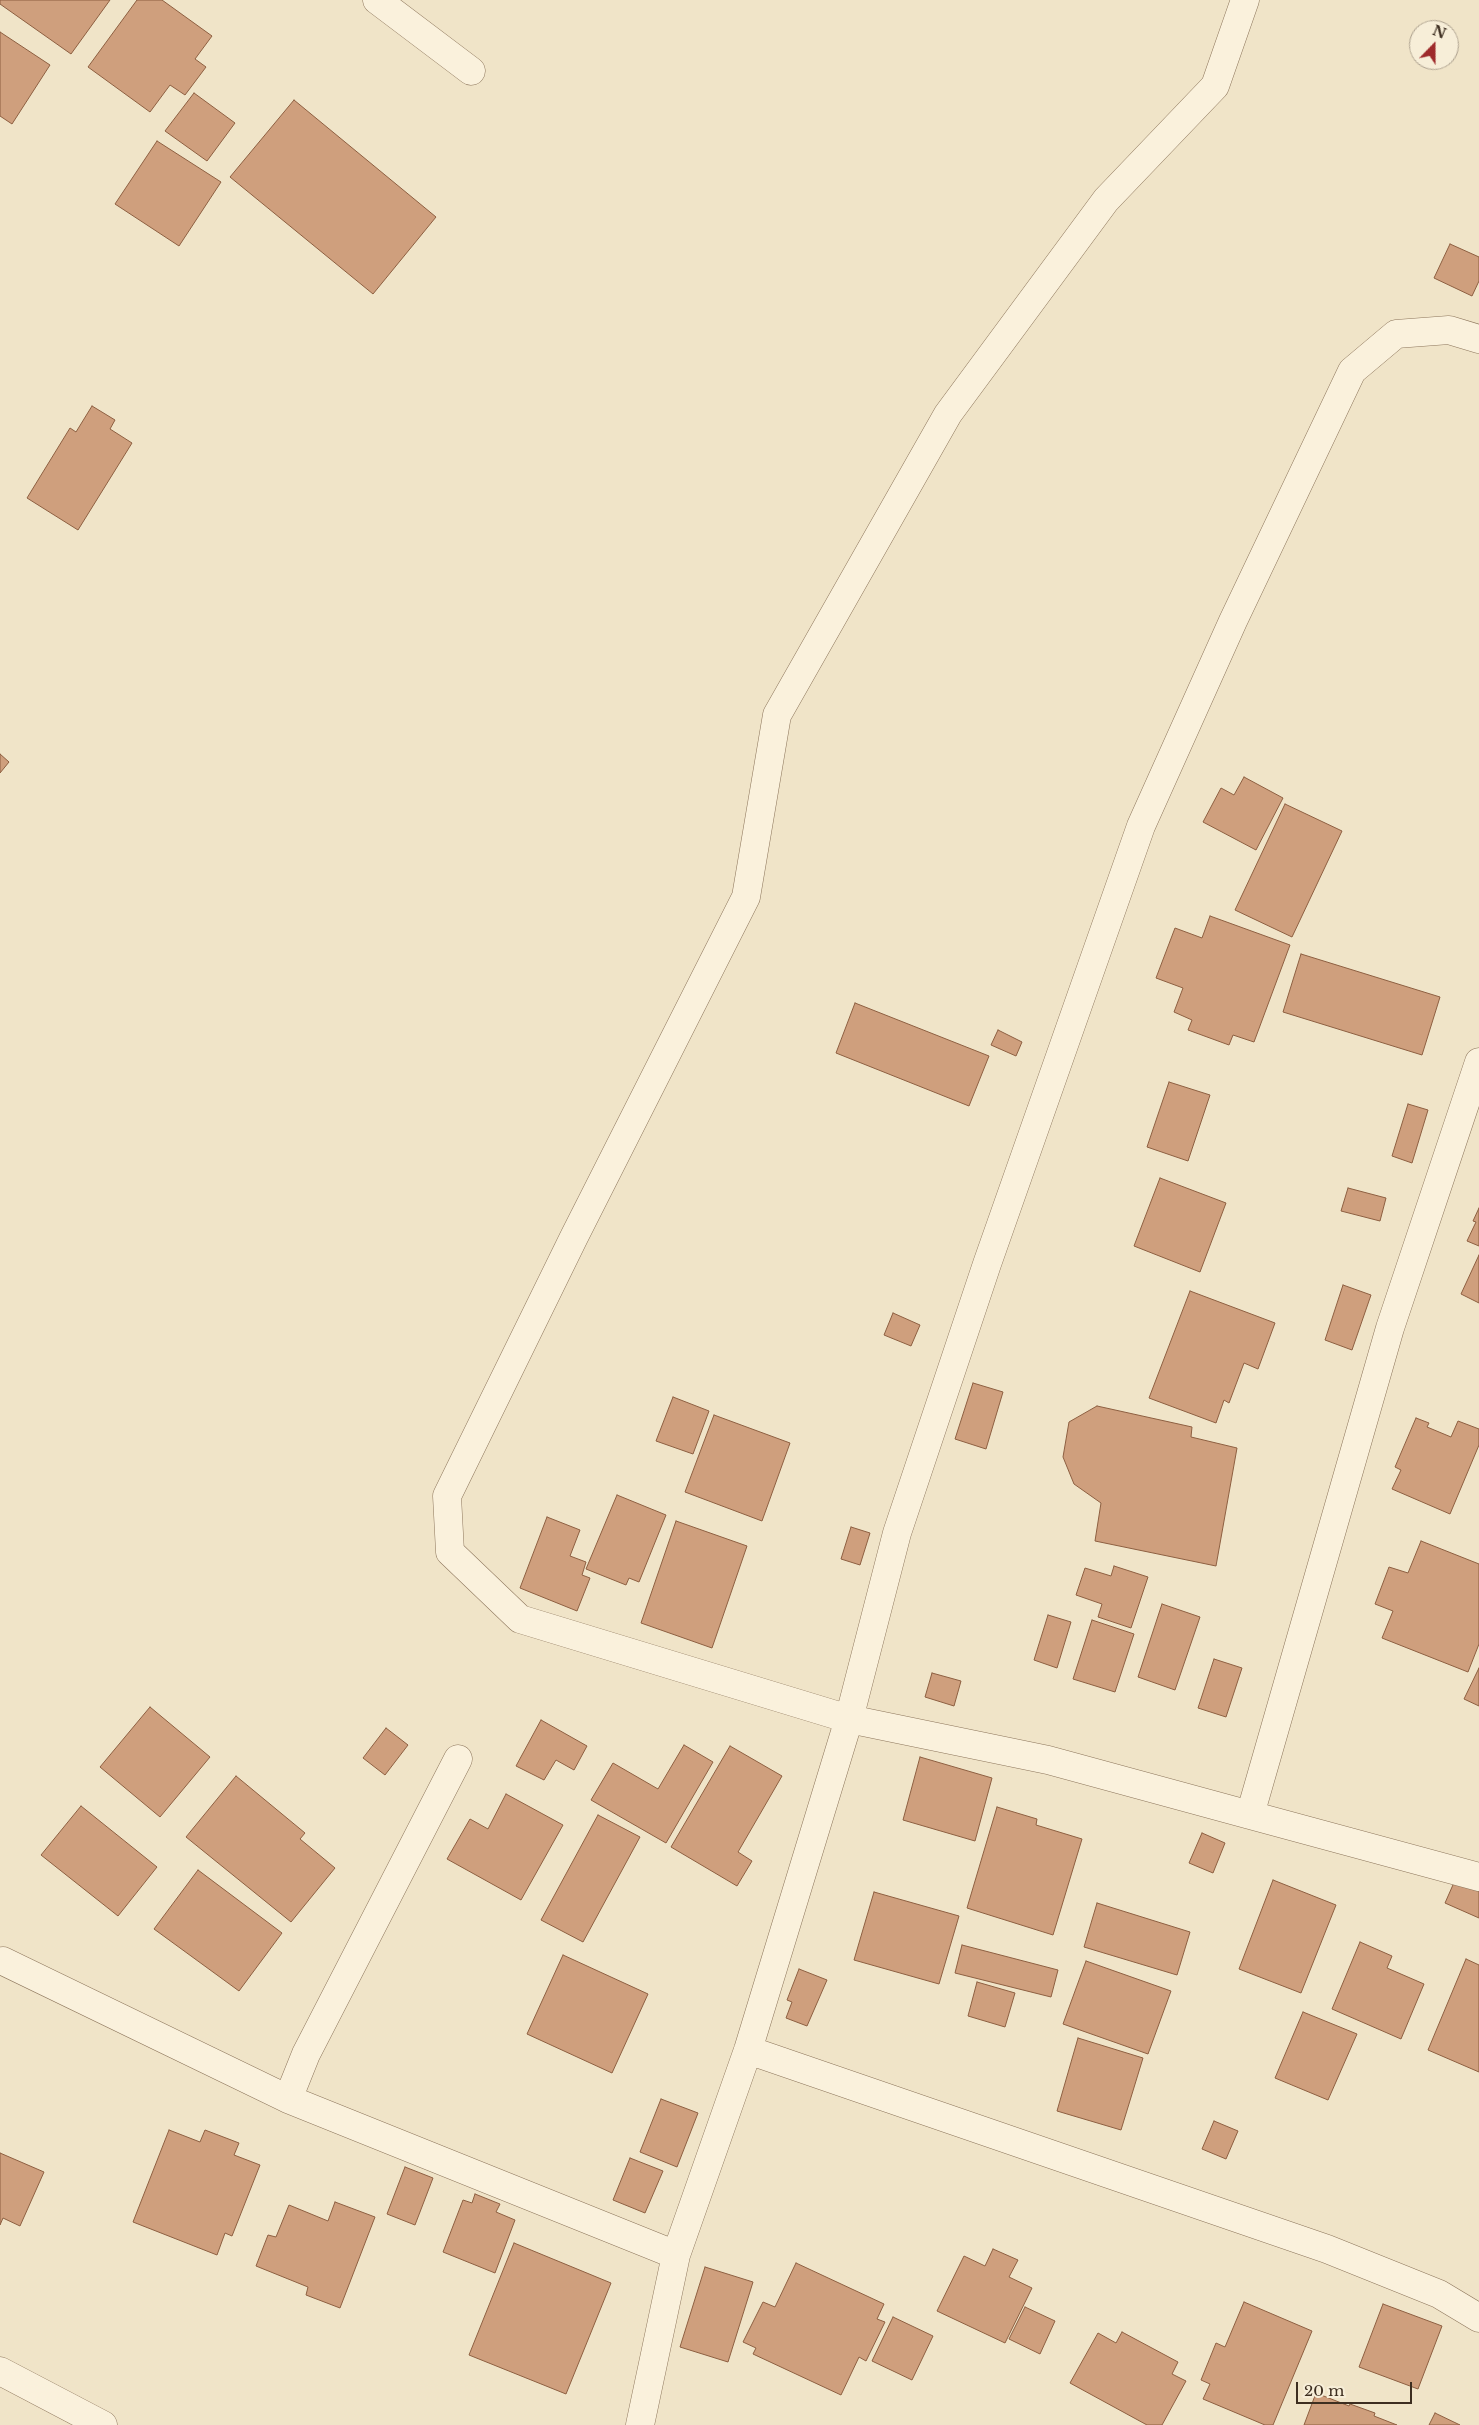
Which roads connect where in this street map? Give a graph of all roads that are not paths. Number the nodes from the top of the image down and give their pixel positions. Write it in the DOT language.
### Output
graph roads {
  1 [pos="377,0"];
  2 [pos="1245,0"];
  3 [pos="471,71"];
  4 [pos="1479,339"];
  5 [pos="1479,1062"];
  6 [pos="849,1719"];
  7 [pos="458,1759"];
  8 [pos="1250,1815"];
  9 [pos="1479,1877"];
  10 [pos="3,1962"];
  11 [pos="748,2050"];
  12 [pos="288,2099"];
  13 [pos="676,2255"];
  14 [pos="1479,2318"];
  15 [pos="0,2371"];
  16 [pos="103,2425"];
  17 [pos="640,2425"];
  1 -- 3 [label="street"];
  2 -- 6 [label="street"];
  4 -- 6 [label="street"];
  5 -- 8 [label="street"];
  6 -- 8 [label="street"];
  6 -- 11 [label="street"];
  7 -- 12 [label="street"];
  8 -- 9 [label="street"];
  10 -- 12 [label="street"];
  11 -- 13 [label="street"];
  11 -- 14 [label="street"];
  12 -- 13 [label="street"];
  13 -- 17 [label="street"];
  15 -- 16 [label="street"];
}
